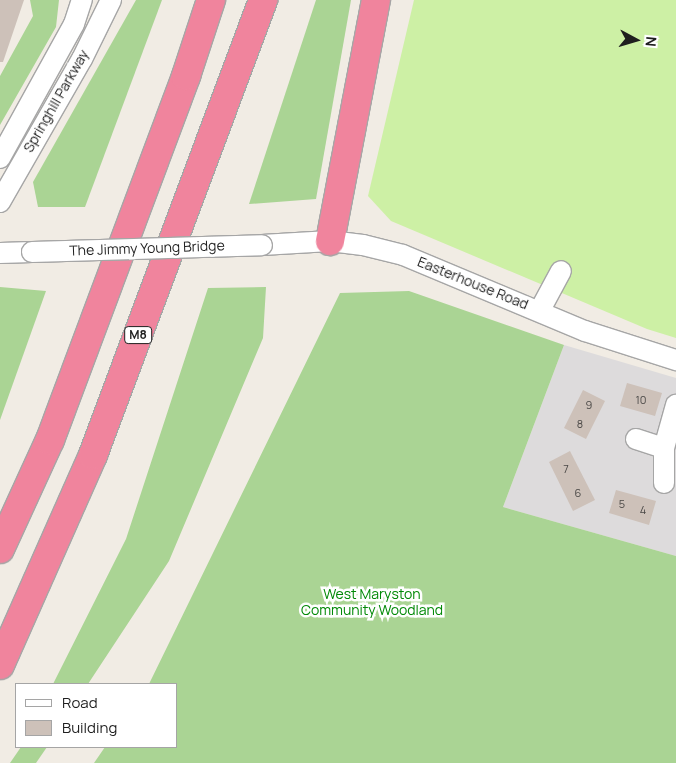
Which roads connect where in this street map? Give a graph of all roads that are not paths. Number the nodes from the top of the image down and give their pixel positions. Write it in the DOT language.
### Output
graph roads {
  1 [pos="82,0"];
  2 [pos="111,0"];
  3 [pos="211,0"];
  4 [pos="263,0"];
  5 [pos="376,0"];
  6 [pos="0,158"];
  7 [pos="0,202"];
  8 [pos="330,241"];
  9 [pos="262,245"];
  10 [pos="0,253"];
  11 [pos="561,271"];
  12 [pos="540,310"];
  13 [pos="676,360"];
  14 [pos="676,404"];
  15 [pos="636,439"];
  16 [pos="664,448"];
  17 [pos="664,483"];
  18 [pos="0,548"];
  19 [pos="0,665"];
  1 -- 6 [label="street, Springhill Parkway"];
  2 -- 7 [label="street, Springhill Parkway"];
  3 -- 18 [label="highway"];
  4 -- 19 [label="highway, M8"];
  5 -- 8 [label="highway"];
  8 -- 9 [label="street, Easterhouse Road"];
  8 -- 12 [label="street, Easterhouse Road"];
  9 -- 10 [label="street, The Jimmy Young Bridge, bridge"];
  11 -- 12 [label="street"];
  12 -- 13 [label="street, Easterhouse Road"];
  14 -- 16 [label="street"];
  15 -- 16 [label="street"];
  16 -- 17 [label="street"];
}
